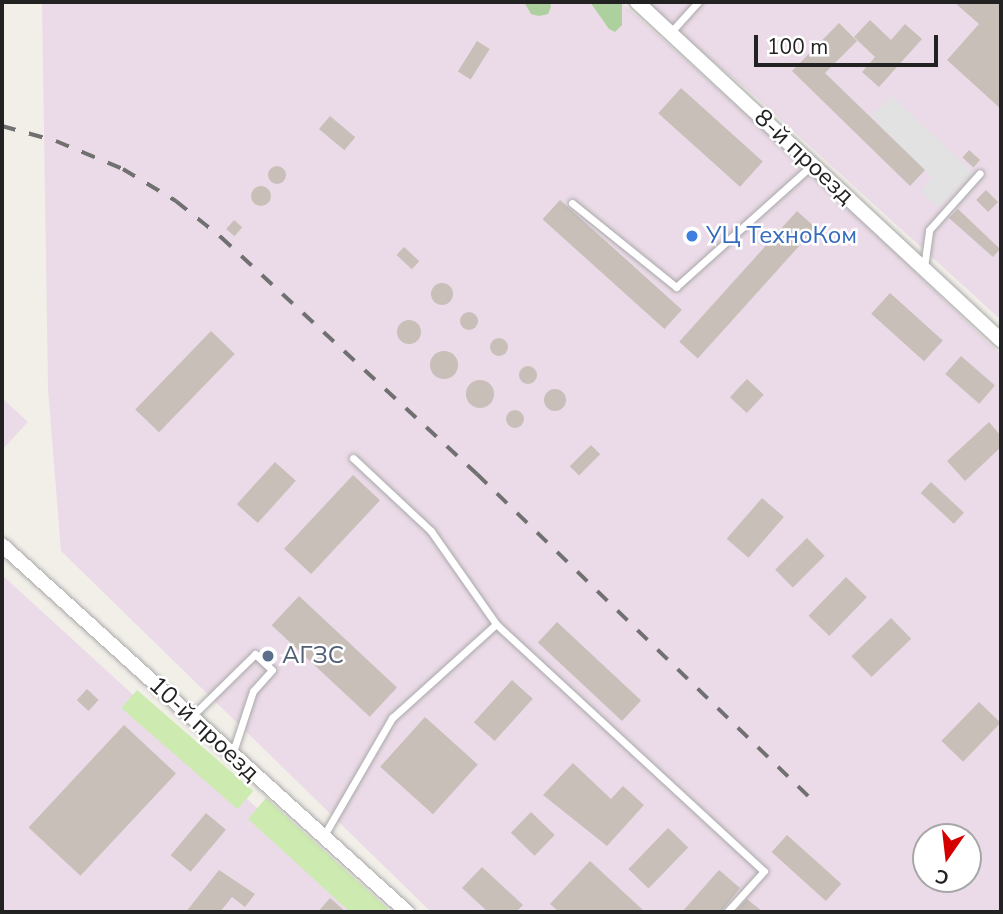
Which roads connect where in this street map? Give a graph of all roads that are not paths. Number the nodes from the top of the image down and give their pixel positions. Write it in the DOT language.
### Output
graph roads {
  1 [pos="637,2"];
  2 [pos="698,2"];
  3 [pos="670,33"];
  4 [pos="812,164"];
  5 [pos="980,173"];
  6 [pos="572,203"];
  7 [pos="924,268"];
  8 [pos="1001,340"];
  9 [pos="353,458"];
  10 [pos="2,545"];
  11 [pos="496,624"];
  12 [pos="191,717"];
  13 [pos="232,755"];
  14 [pos="323,838"];
  15 [pos="407,912"];
  16 [pos="727,912"];
  1 -- 3 [label="street, 8-й проезд"];
  2 -- 3 [label="lane"];
  3 -- 4 [label="street, 8-й проезд"];
  4 -- 6 [label="lane"];
  4 -- 7 [label="street, 8-й проезд"];
  5 -- 7 [label="lane"];
  7 -- 8 [label="street, 8-й проезд"];
  9 -- 11 [label="lane"];
  10 -- 12 [label="street, 10-й проезд"];
  11 -- 14 [label="lane"];
  11 -- 16 [label="lane"];
  12 -- 13 [label="street, 10-й проезд"];
  12 -- 13 [label="lane"];
  13 -- 14 [label="street, 10-й проезд"];
  14 -- 15 [label="street, 10-й проезд"];
}
